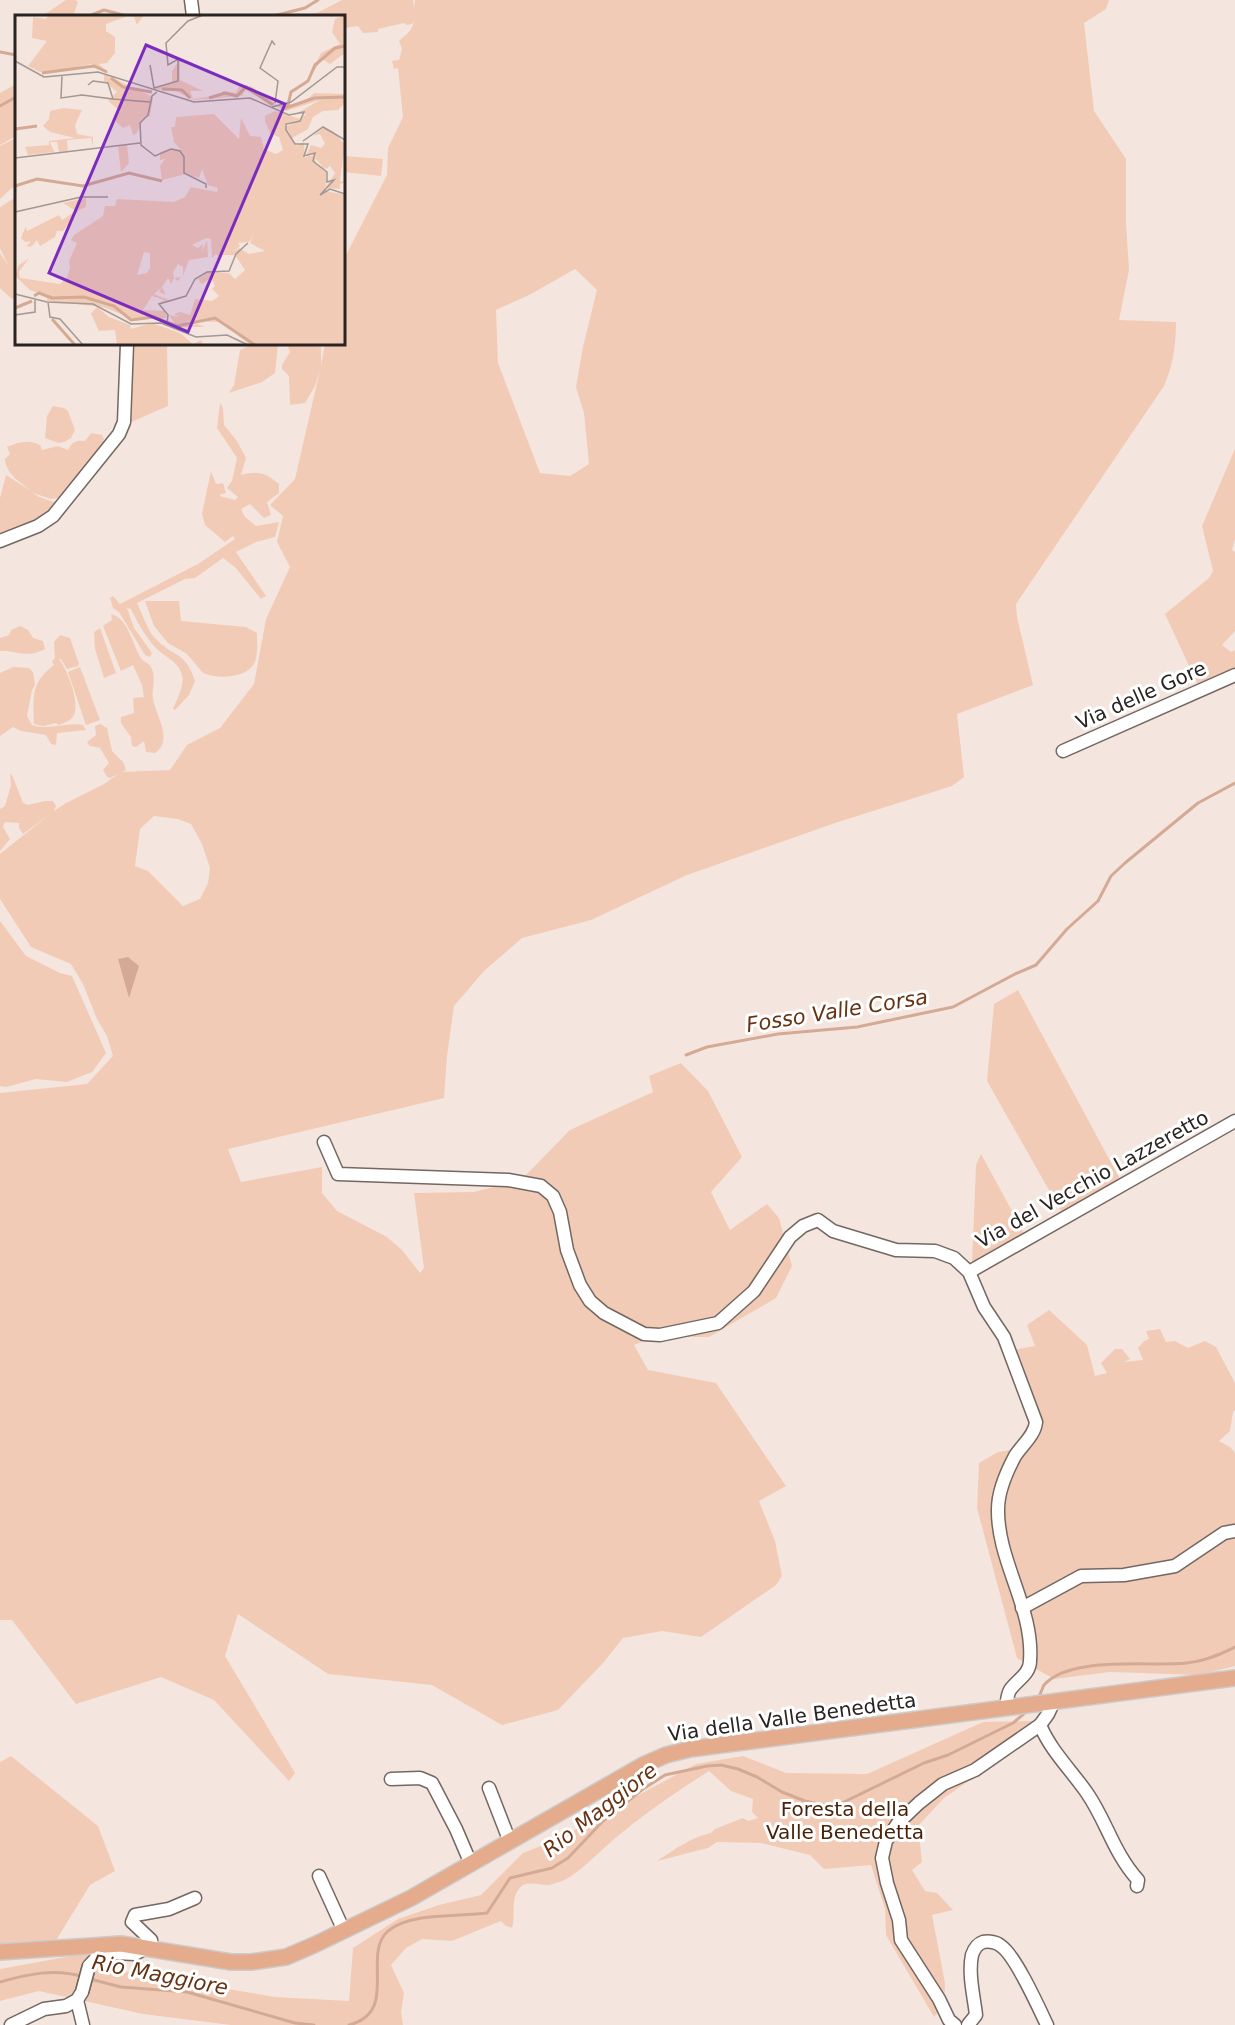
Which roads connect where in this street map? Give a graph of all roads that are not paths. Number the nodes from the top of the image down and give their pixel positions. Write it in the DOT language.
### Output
graph roads {
  1 [pos="191,0"];
  2 [pos="193,15"];
  3 [pos="127,345"];
  4 [pos="0,541"];
  5 [pos="1235,675"];
  6 [pos="1063,751"];
  7 [pos="1235,1121"];
  8 [pos="324,1142"];
  9 [pos="969,1272"];
  10 [pos="1235,1531"];
  11 [pos="1022,1608"];
  12 [pos="1235,1678"];
  13 [pos="1049,1702"];
  14 [pos="1006,1708"];
  15 [pos="1040,1725"];
  16 [pos="391,1779"];
  17 [pos="489,1788"];
  18 [pos="510,1842"];
  19 [pos="471,1864"];
  20 [pos="319,1876"];
  21 [pos="1137,1886"];
  22 [pos="195,1898"];
  23 [pos="344,1931"];
  24 [pos="149,1948"];
  25 [pos="0,1952"];
  26 [pos="80,1996"];
  27 [pos="11,2025"];
  28 [pos="82,2025"];
  29 [pos="955,2025"];
  30 [pos="968,2025"];
  31 [pos="1047,2025"];
  1 -- 2 [label="street"];
  3 -- 4 [label="street"];
  5 -- 6 [label="street, Via delle Gore"];
  7 -- 9 [label="street, Via del Vecchio Lazzeretto"];
  8 -- 9 [label="street"];
  9 -- 11 [label="street"];
  10 -- 11 [label="street"];
  11 -- 14 [label="street"];
  12 -- 13 [label="main road, Via della Valle Benedetta"];
  13 -- 14 [label="main road, Via della Valle Benedetta"];
  13 -- 15 [label="street"];
  14 -- 18 [label="main road, Via della Valle Benedetta"];
  15 -- 21 [label="street"];
  15 -- 29 [label="street"];
  16 -- 19 [label="street"];
  17 -- 18 [label="street"];
  18 -- 19 [label="main road, Via della Valle Benedetta"];
  19 -- 23 [label="main road, Via della Valle Benedetta"];
  20 -- 23 [label="street"];
  22 -- 24 [label="street"];
  23 -- 24 [label="main road, Via della Valle Benedetta"];
  24 -- 25 [label="main road, Via della Valle Benedetta"];
  24 -- 26 [label="street, bridge"];
  26 -- 27 [label="street"];
  26 -- 28 [label="street"];
  30 -- 31 [label="street"];
}
